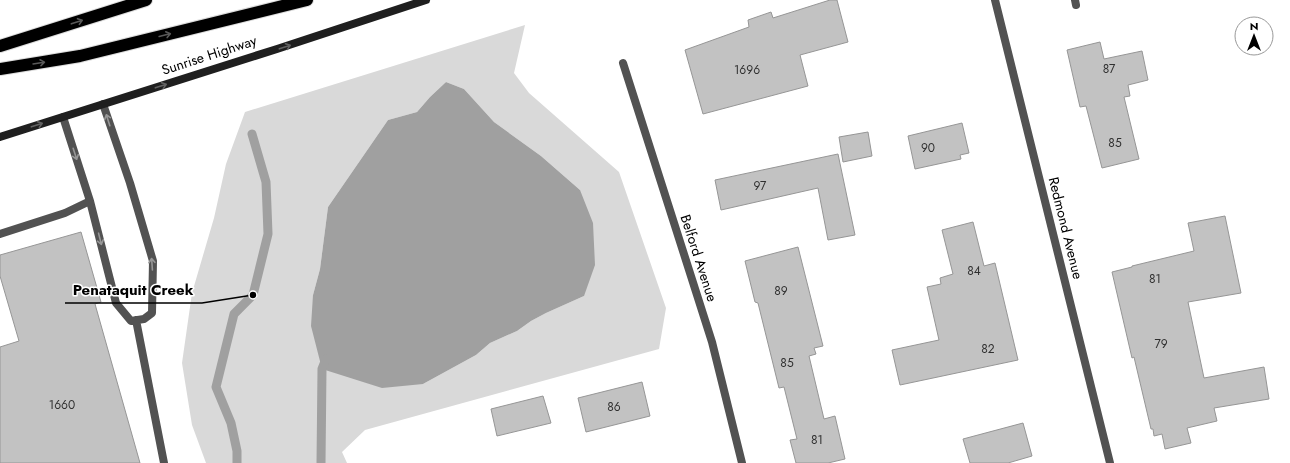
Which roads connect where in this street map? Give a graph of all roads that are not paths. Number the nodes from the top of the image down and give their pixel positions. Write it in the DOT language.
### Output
graph roads {
  1 [pos="146,0"];
  2 [pos="307,0"];
  3 [pos="426,0"];
  4 [pos="995,0"];
  5 [pos="0,46"];
  6 [pos="623,63"];
  7 [pos="0,69"];
  8 [pos="104,104"];
  9 [pos="63,117"];
  10 [pos="0,137"];
  11 [pos="90,201"];
  12 [pos="0,234"];
  13 [pos="136,320"];
  14 [pos="164,463"];
  15 [pos="742,463"];
  16 [pos="1110,463"];
  5 -- 1 [label="highway, one-way"];
  7 -- 2 [label="highway, one-way"];
  8 -- 3 [label="main road, Sunrise Highway, one-way"];
  4 -- 16 [label="street, Redmond Avenue"];
  6 -- 15 [label="street, Belford Avenue"];
  8 -- 9 [label="main road, Sunrise Highway"];
  13 -- 8 [label="street, one-way"];
  10 -- 9 [label="main road, Sunrise Highway, one-way"];
  9 -- 11 [label="street, one-way"];
  11 -- 12 [label="street"];
  11 -- 13 [label="street, one-way"];
  13 -- 14 [label="street"];
}
